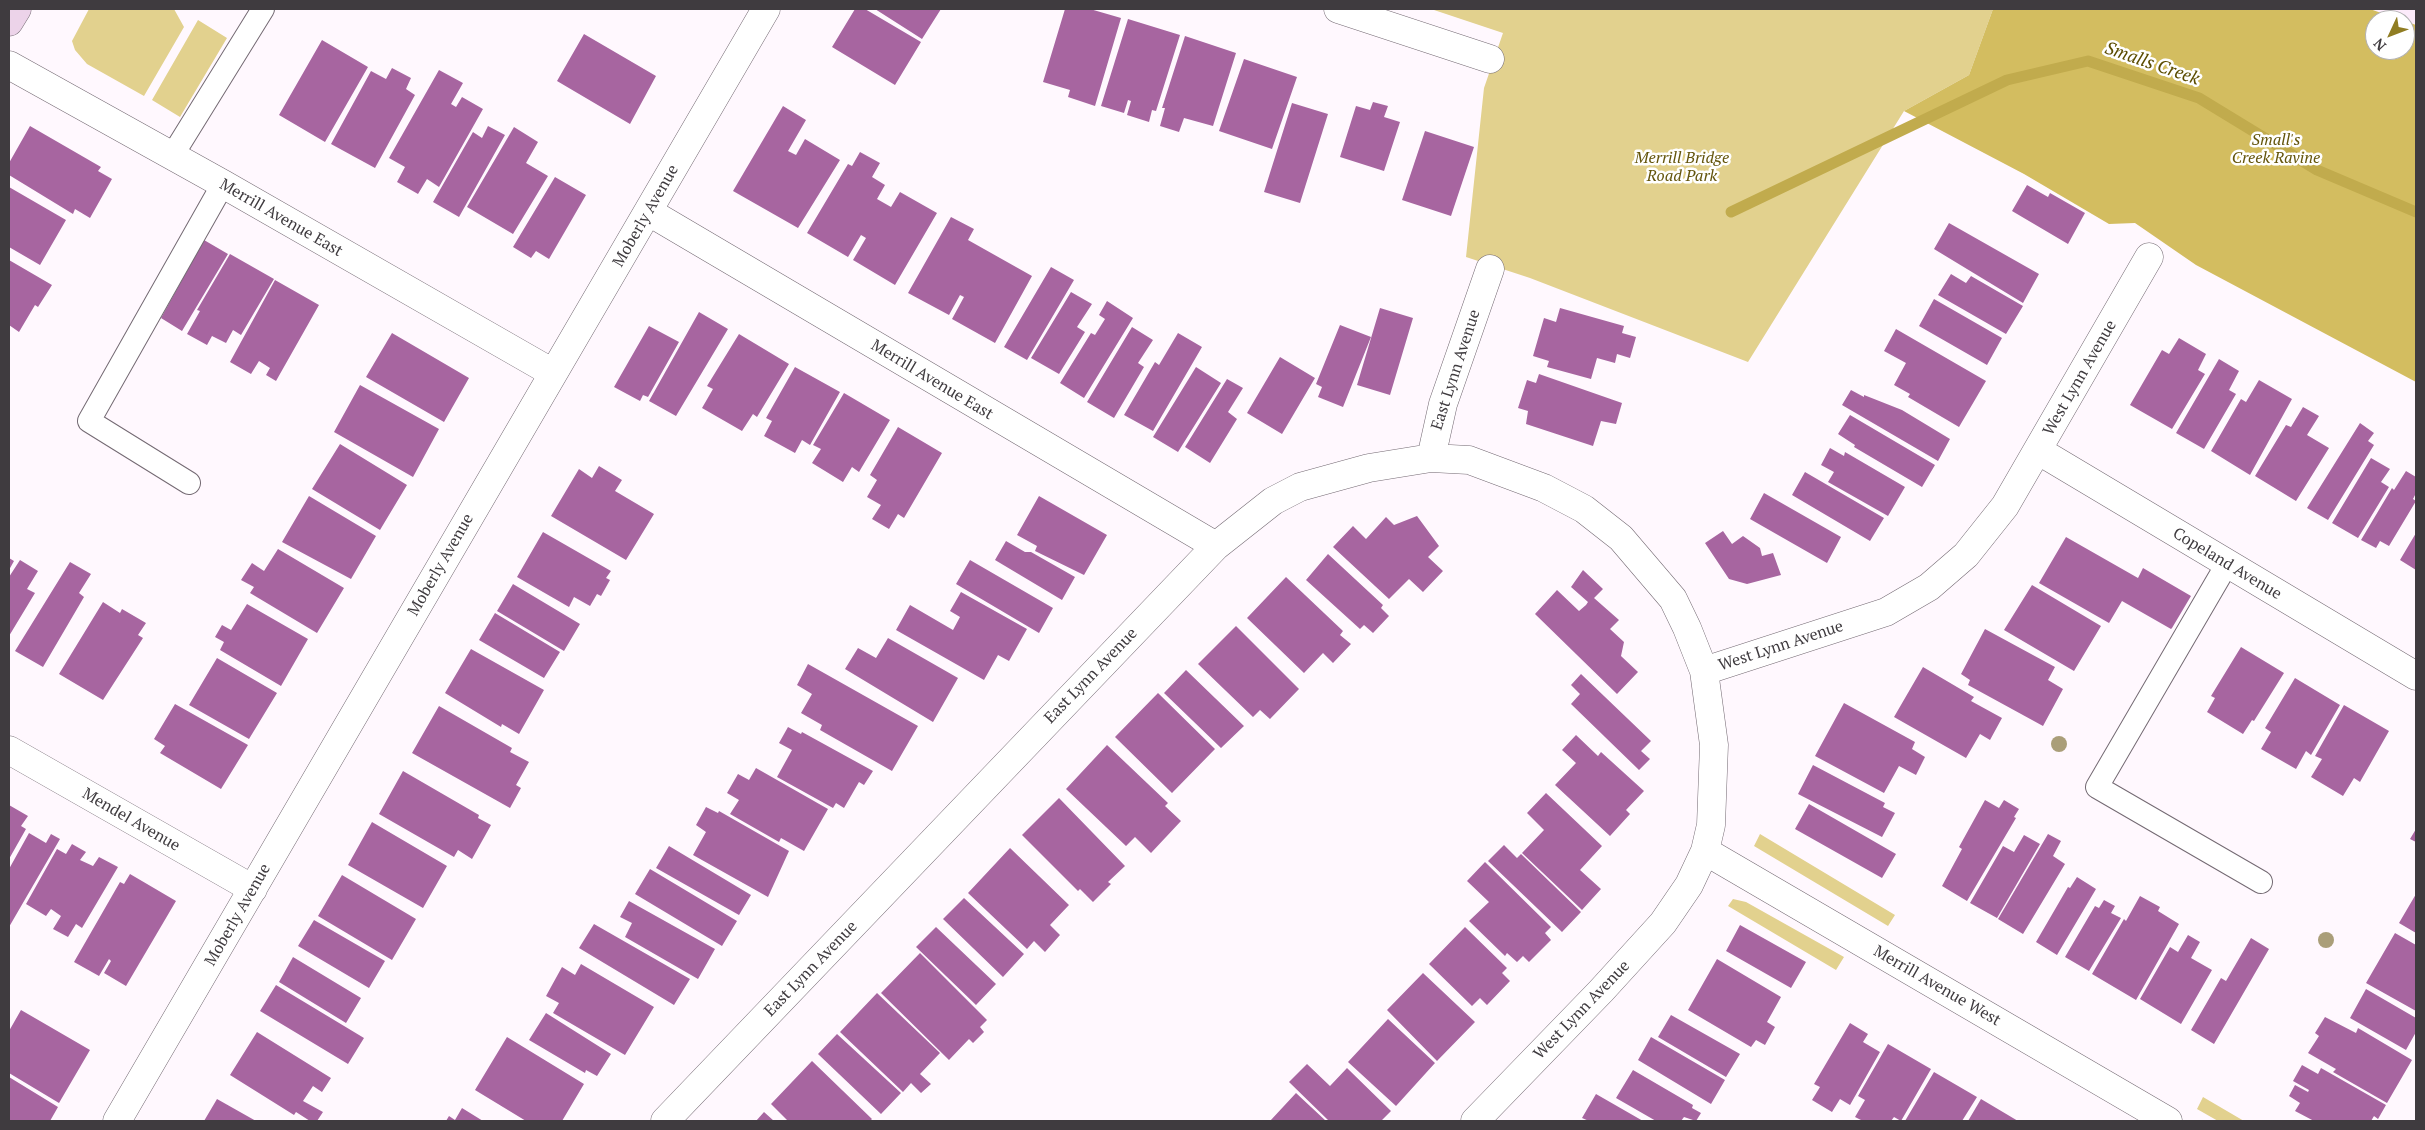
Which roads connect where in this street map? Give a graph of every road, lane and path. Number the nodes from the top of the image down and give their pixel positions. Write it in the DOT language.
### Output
graph roads {
  1 [pos="17,9"];
  2 [pos="263,9"];
  3 [pos="766,9"];
  4 [pos="1338,9"];
  5 [pos="9,22"];
  6 [pos="1490,60"];
  7 [pos="9,65"];
  8 [pos="172,156"];
  9 [pos="223,184"];
  10 [pos="648,212"];
  11 [pos="2149,258"];
  12 [pos="1490,269"];
  13 [pos="553,373"];
  14 [pos="2039,451"];
  15 [pos="1431,458"];
  16 [pos="189,483"];
  17 [pos="1216,546"];
  18 [pos="2227,564"];
  19 [pos="1704,671"];
  20 [pos="2416,676"];
  21 [pos="9,750"];
  22 [pos="1706,851"];
  23 [pos="2261,882"];
  24 [pos="253,889"];
  25 [pos="117,1121"];
  26 [pos="665,1121"];
  27 [pos="1475,1121"];
  28 [pos="2168,1121"];
  1 -- 5 [label="main road"];
  2 -- 8 [label="lane"];
  3 -- 10 [label="street, Moberly Avenue"];
  4 -- 6 [label="street"];
  7 -- 8 [label="street, Merrill Avenue East"];
  8 -- 9 [label="street, Merrill Avenue East"];
  9 -- 13 [label="street, Merrill Avenue East"];
  9 -- 16 [label="lane"];
  10 -- 13 [label="street, Moberly Avenue"];
  10 -- 17 [label="street, Merrill Avenue East"];
  11 -- 14 [label="street, West Lynn Avenue"];
  12 -- 15 [label="street, East Lynn Avenue"];
  13 -- 24 [label="street, Moberly Avenue"];
  14 -- 18 [label="street, Copeland Avenue"];
  14 -- 19 [label="street, West Lynn Avenue"];
  15 -- 17 [label="street, East Lynn Avenue"];
  15 -- 19 [label="street"];
  17 -- 26 [label="street, East Lynn Avenue"];
  18 -- 20 [label="street, Copeland Avenue"];
  18 -- 23 [label="lane"];
  19 -- 22 [label="street, West Lynn Avenue"];
  21 -- 24 [label="street, Mendel Avenue"];
  22 -- 27 [label="street, West Lynn Avenue"];
  22 -- 28 [label="street, Merrill Avenue West"];
  24 -- 25 [label="street, Moberly Avenue"];
}
